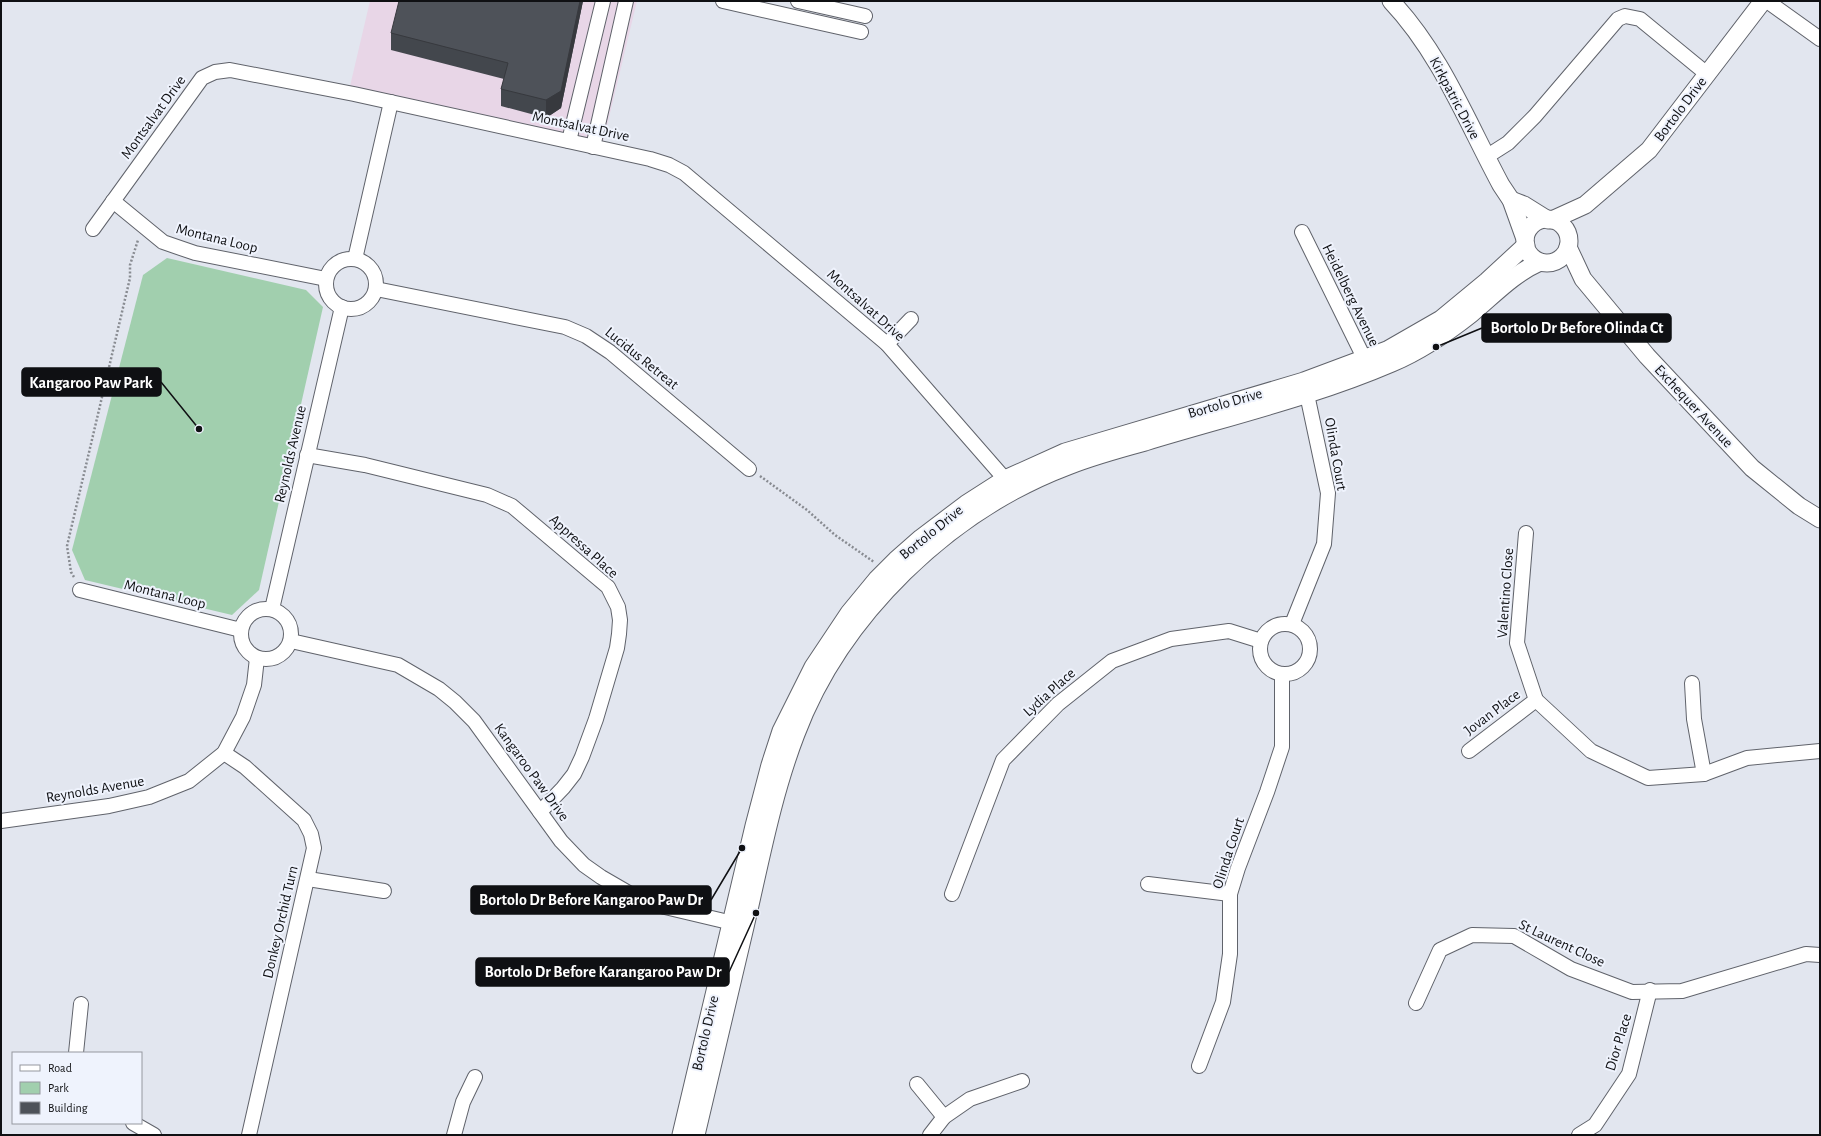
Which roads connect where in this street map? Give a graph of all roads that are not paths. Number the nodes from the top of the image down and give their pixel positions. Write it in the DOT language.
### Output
graph roads {
  1 [pos="603,1"];
  2 [pos="626,1"];
  3 [pos="722,1"];
  4 [pos="798,1"];
  5 [pos="1391,1"];
  6 [pos="1763,1"];
  7 [pos="1767,1"];
  8 [pos="832,5"];
  9 [pos="865,16"];
  10 [pos="826,24"];
  11 [pos="861,32"];
  12 [pos="1820,39"];
  13 [pos="1707,74"];
  14 [pos="391,102"];
  15 [pos="569,141"];
  16 [pos="593,147"];
  17 [pos="1486,157"];
  18 [pos="1511,200"];
  19 [pos="113,201"];
  20 [pos="1585,204"];
  21 [pos="1550,220"];
  22 [pos="93,229"];
  23 [pos="1302,232"];
  24 [pos="1525,242"];
  25 [pos="1568,243"];
  26 [pos="355,259"];
  27 [pos="1546,262"];
  28 [pos="326,279"];
  29 [pos="1583,279"];
  30 [pos="376,289"];
  31 [pos="342,307"];
  32 [pos="911,319"];
  33 [pos="887,344"];
  34 [pos="1367,365"];
  35 [pos="1306,387"];
  36 [pos="307,455"];
  37 [pos="749,470"];
  38 [pos="1009,484"];
  39 [pos="1820,519"];
  40 [pos="1526,533"];
  41 [pos="80,590"];
  42 [pos="272,609"];
  43 [pos="1292,624"];
  44 [pos="241,630"];
  45 [pos="291,640"];
  46 [pos="1261,641"];
  47 [pos="257,658"];
  48 [pos="1282,674"];
  49 [pos="1692,684"];
  50 [pos="1536,700"];
  51 [pos="1820,750"];
  52 [pos="1469,751"];
  53 [pos="224,753"];
  54 [pos="1704,774"];
  55 [pos="540,812"];
  56 [pos="1,821"];
  57 [pos="308,879"];
  58 [pos="1148,884"];
  59 [pos="384,891"];
  60 [pos="952,894"];
  61 [pos="1230,894"];
  62 [pos="738,924"];
  63 [pos="1820,955"];
  64 [pos="1650,990"];
  65 [pos="1416,1003"];
  66 [pos="81,1004"];
  67 [pos="76,1052"];
  68 [pos="1199,1066"];
  69 [pos="475,1077"];
  70 [pos="1022,1081"];
  71 [pos="916,1084"];
  72 [pos="944,1117"];
  73 [pos="135,1124"];
  74 [pos="154,1135"];
  75 [pos="250,1135"];
  76 [pos="454,1135"];
  77 [pos="681,1135"];
  78 [pos="696,1135"];
  79 [pos="930,1135"];
  80 [pos="1579,1135"];
  1 -- 15 [label="street"];
  2 -- 16 [label="street"];
  3 -- 10 [label="street"];
  4 -- 8 [label="street"];
  5 -- 17 [label="street, Kirkpatric Drive"];
  6 -- 13 [label="street, Bortolo Drive"];
  7 -- 12 [label="street"];
  8 -- 9 [label="street"];
  8 -- 10 [label="street"];
  10 -- 11 [label="street"];
  13 -- 17 [label="street"];
  13 -- 20 [label="street, Bortolo Drive"];
  14 -- 15 [label="street, Montsalvat Drive"];
  14 -- 19 [label="street, Montsalvat Drive"];
  14 -- 26 [label="street"];
  15 -- 16 [label="street, Montsalvat Drive"];
  16 -- 33 [label="street, Montsalvat Drive"];
  17 -- 18 [label="street, Kirkpatric Drive"];
  18 -- 21 [label="street"];
  18 -- 24 [label="street, Kirkpatric Drive"];
  19 -- 22 [label="street, Montsalvat Drive"];
  19 -- 28 [label="street, Montana Loop"];
  20 -- 21 [label="street, Bortolo Drive"];
  20 -- 25 [label="street, Bortolo Drive"];
  21 -- 24 [label="street"];
  21 -- 25 [label="street"];
  23 -- 34 [label="street, Heidelberg Avenue"];
  24 -- 27 [label="street"];
  24 -- 34 [label="street, Bortolo Drive"];
  25 -- 27 [label="street"];
  25 -- 29 [label="street, Exchequer Avenue"];
  26 -- 28 [label="street"];
  26 -- 30 [label="street"];
  27 -- 29 [label="street, Exchequer Avenue"];
  27 -- 34 [label="street, Bortolo Drive"];
  28 -- 31 [label="street"];
  29 -- 39 [label="street, Exchequer Avenue"];
  30 -- 31 [label="street"];
  30 -- 37 [label="street, Lucidus Retreat"];
  31 -- 36 [label="street, Reynolds Avenue"];
  32 -- 33 [label="street"];
  33 -- 38 [label="street, Montsalvat Drive"];
  34 -- 35 [label="street, Bortolo Drive"];
  35 -- 38 [label="street, Bortolo Drive"];
  35 -- 43 [label="street, Olinda Court"];
  36 -- 42 [label="street, Reynolds Avenue"];
  36 -- 55 [label="street, Appressa Place"];
  38 -- 62 [label="street, Bortolo Drive"];
  40 -- 50 [label="street, Valentino Close"];
  41 -- 44 [label="street, Montana Loop"];
  42 -- 44 [label="street"];
  42 -- 45 [label="street"];
  43 -- 46 [label="street"];
  43 -- 48 [label="street"];
  44 -- 47 [label="street"];
  45 -- 47 [label="street"];
  45 -- 55 [label="street, Kangaroo Paw Drive"];
  46 -- 48 [label="street"];
  46 -- 60 [label="street, Lydia Place"];
  47 -- 53 [label="street, Reynolds Avenue"];
  48 -- 61 [label="street, Olinda Court"];
  49 -- 54 [label="street"];
  50 -- 52 [label="street, Jovan Place"];
  50 -- 54 [label="street, Valentino Close"];
  51 -- 54 [label="street, Valentino Close"];
  53 -- 56 [label="street, Reynolds Avenue"];
  53 -- 57 [label="street, Donkey Orchid Turn"];
  55 -- 62 [label="street, Kangaroo Paw Drive"];
  57 -- 59 [label="street"];
  57 -- 75 [label="street, Donkey Orchid Turn"];
  58 -- 61 [label="street"];
  61 -- 68 [label="street, Olinda Court"];
  62 -- 77 [label="street, Bortolo Drive"];
  62 -- 78 [label="street, Bortolo Drive"];
  63 -- 64 [label="street, St Laurent Close"];
  64 -- 65 [label="street, St Laurent Close"];
  64 -- 80 [label="street, Dior Place"];
  66 -- 67 [label="street"];
  69 -- 76 [label="street"];
  70 -- 72 [label="street"];
  71 -- 72 [label="street"];
  72 -- 79 [label="street"];
  73 -- 74 [label="street"];
}
